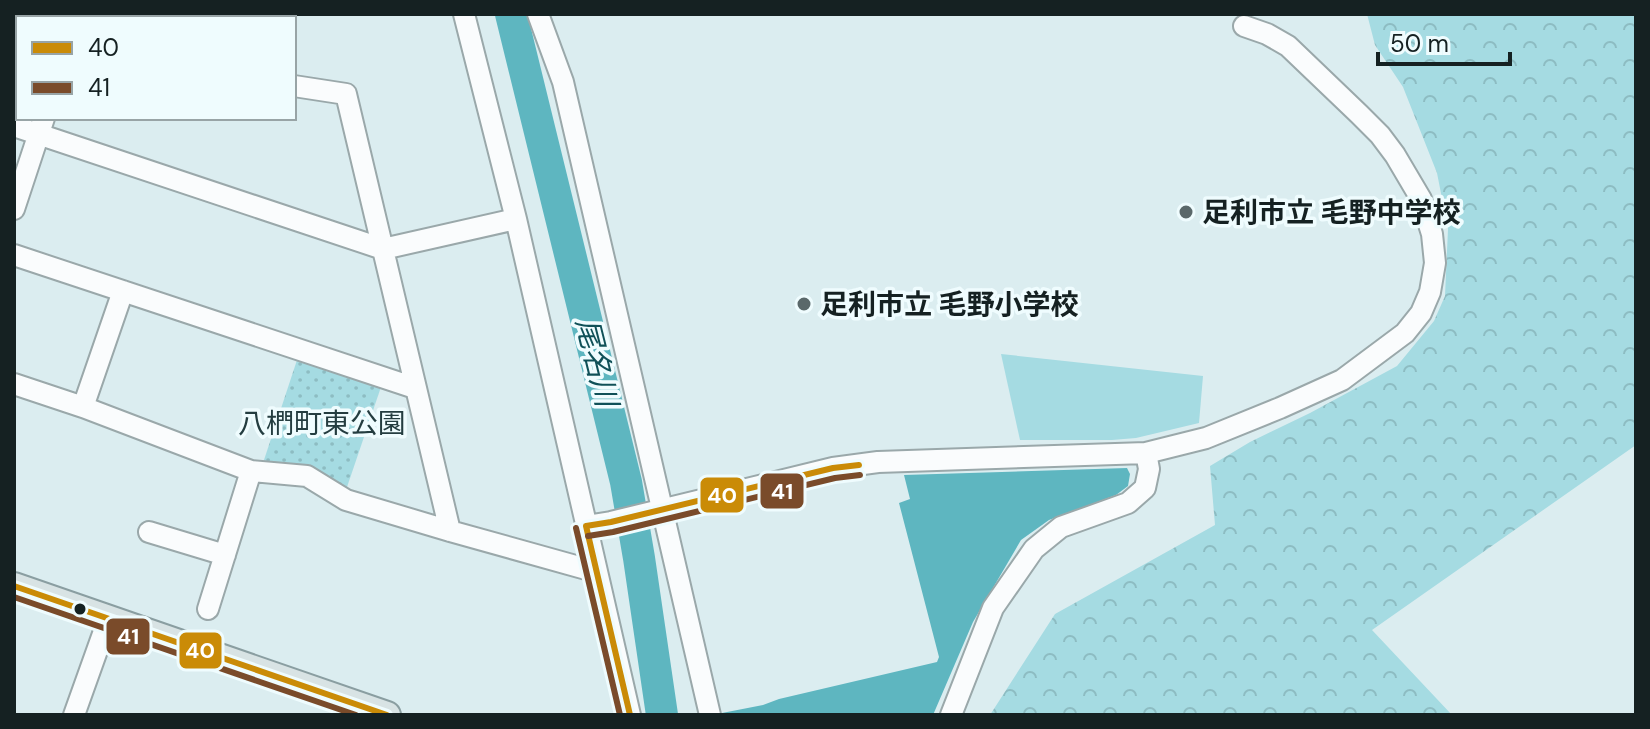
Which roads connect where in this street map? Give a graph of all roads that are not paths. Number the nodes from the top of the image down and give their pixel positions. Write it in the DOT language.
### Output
graph roads {
  1 [pos="464,14"];
  2 [pos="538,14"];
  3 [pos="1244,26"];
  4 [pos="296,86"];
  5 [pos="14,126"];
  6 [pos="41,126"];
  7 [pos="14,209"];
  8 [pos="516,219"];
  9 [pos="383,249"];
  10 [pos="14,255"];
  11 [pos="123,291"];
  12 [pos="14,384"];
  13 [pos="415,388"];
  14 [pos="83,407"];
  15 [pos="1146,453"];
  16 [pos="251,471"];
  17 [pos="653,510"];
  18 [pos="586,526"];
  19 [pos="450,531"];
  20 [pos="149,532"];
  21 [pos="225,555"];
  22 [pos="597,572"];
  23 [pos="14,586"];
  24 [pos="208,609"];
  25 [pos="109,617"];
  26 [pos="373,712"];
  27 [pos="74,715"];
  28 [pos="630,715"];
  29 [pos="710,715"];
  30 [pos="951,715"];
  1 -- 8 [label="street"];
  2 -- 17 [label="street"];
  3 -- 15 [label="street"];
  4 -- 9 [label="street"];
  5 -- 6 [label="street"];
  6 -- 7 [label="street"];
  6 -- 9 [label="street"];
  8 -- 9 [label="street"];
  8 -- 18 [label="street"];
  9 -- 13 [label="street"];
  10 -- 11 [label="street"];
  11 -- 13 [label="street"];
  11 -- 14 [label="street"];
  12 -- 14 [label="street"];
  13 -- 19 [label="street"];
  14 -- 16 [label="street"];
  15 -- 17 [label="street"];
  15 -- 30 [label="street"];
  16 -- 19 [label="street"];
  16 -- 21 [label="street"];
  17 -- 18 [label="street"];
  17 -- 29 [label="street"];
  18 -- 22 [label="street"];
  19 -- 22 [label="street"];
  20 -- 21 [label="street"];
  21 -- 24 [label="street"];
  22 -- 28 [label="street"];
  23 -- 25 [label="main road"];
  25 -- 26 [label="main road"];
  25 -- 27 [label="street"];
}
